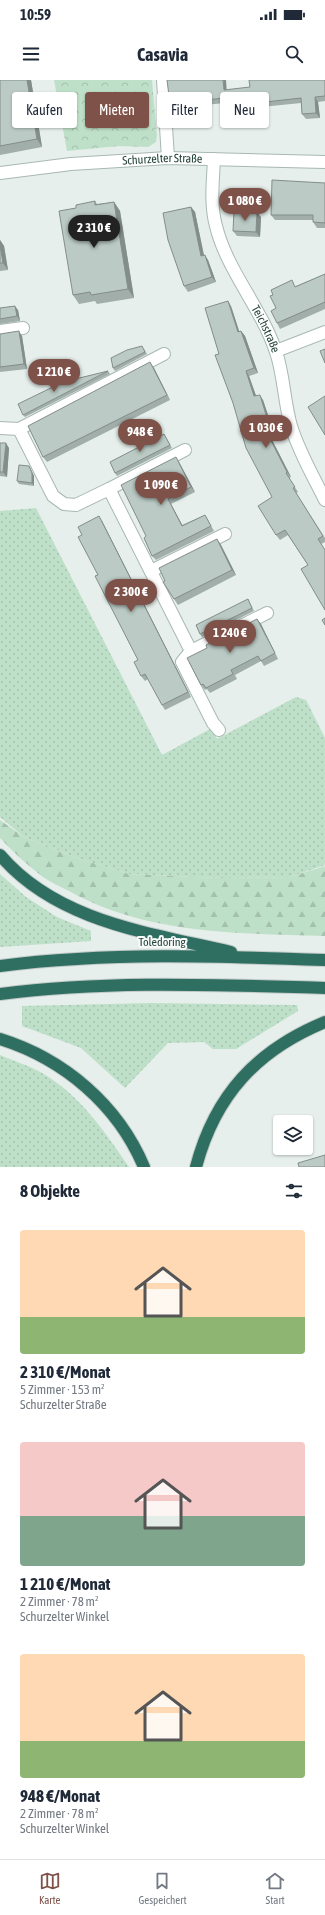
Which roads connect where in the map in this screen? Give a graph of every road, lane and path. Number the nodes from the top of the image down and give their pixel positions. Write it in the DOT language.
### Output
graph roads {
  1 [pos="163,80"];
  2 [pos="168,158"];
  3 [pos="214,159"];
  4 [pos="325,162"];
  5 [pos="0,173"];
  6 [pos="23,328"];
  7 [pos="0,331"];
  8 [pos="325,332"];
  9 [pos="276,352"];
  10 [pos="164,354"];
  11 [pos="0,428"];
  12 [pos="19,429"];
  13 [pos="185,450"];
  14 [pos="109,489"];
  15 [pos="325,500"];
  16 [pos="225,534"];
  17 [pos="151,571"];
  18 [pos="267,613"];
  19 [pos="191,651"];
  20 [pos="220,730"];
  21 [pos="0,855"];
  22 [pos="252,958"];
  23 [pos="325,960"];
  24 [pos="0,966"];
  25 [pos="325,988"];
  26 [pos="0,994"];
  27 [pos="325,1022"];
  28 [pos="0,1039"];
  29 [pos="144,1167"];
  30 [pos="196,1167"];
  1 -- 2 [label="street"];
  2 -- 3 [label="street, Schurzelter Straße"];
  2 -- 5 [label="street, Schurzelter Straße"];
  3 -- 4 [label="street, Schurzelter Straße"];
  3 -- 9 [label="street, Teichstraße"];
  6 -- 7 [label="street"];
  8 -- 9 [label="street"];
  9 -- 15 [label="street, Teichstraße"];
  10 -- 12 [label="street"];
  11 -- 12 [label="street"];
  12 -- 14 [label="street"];
  13 -- 14 [label="street"];
  14 -- 17 [label="street"];
  16 -- 17 [label="street"];
  17 -- 19 [label="street"];
  18 -- 19 [label="street"];
  19 -- 20 [label="street"];
  21 -- 22 [label="highway"];
  22 -- 23 [label="highway, Toledoring"];
  22 -- 24 [label="highway, Toledoring"];
  25 -- 26 [label="highway"];
  27 -- 30 [label="highway"];
  28 -- 29 [label="highway"];
}
